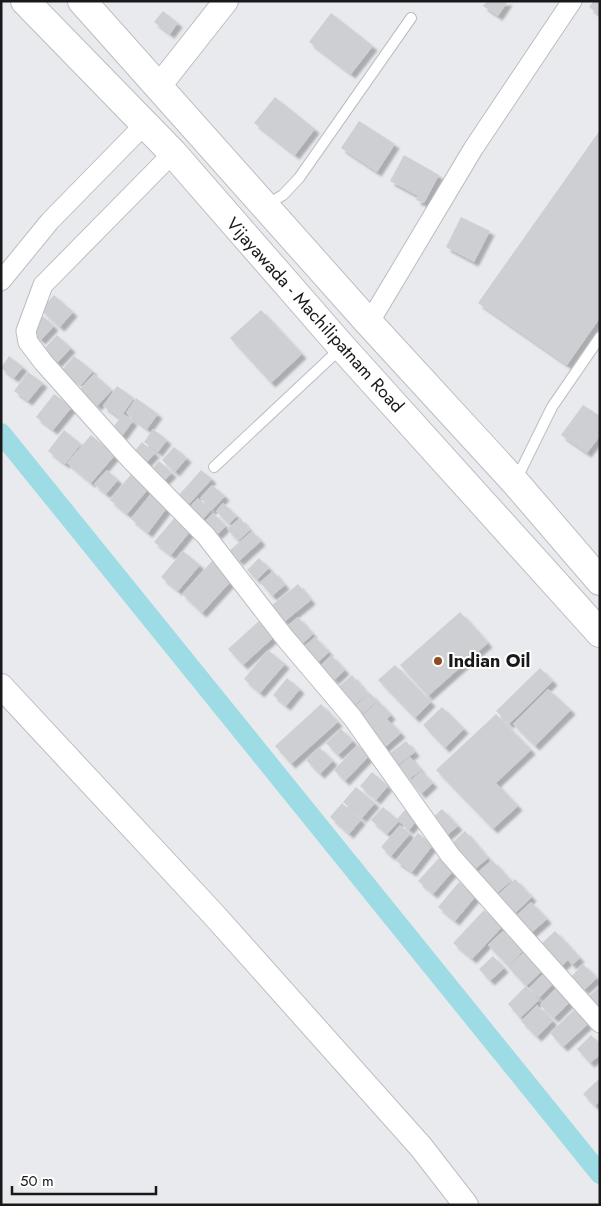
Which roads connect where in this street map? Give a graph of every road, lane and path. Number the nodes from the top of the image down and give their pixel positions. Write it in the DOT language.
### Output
graph roads {
  1 [pos="25,1"];
  2 [pos="82,1"];
  3 [pos="226,1"];
  4 [pos="572,1"];
  5 [pos="411,18"];
  6 [pos="159,86"];
  7 [pos="145,124"];
  8 [pos="173,153"];
  9 [pos="266,205"];
  10 [pos="1,281"];
  11 [pos="369,323"];
  12 [pos="600,337"];
  13 [pos="342,347"];
  14 [pos="214,467"];
  15 [pos="515,482"];
  16 [pos="600,581"];
  17 [pos="600,634"];
  18 [pos="1,686"];
  19 [pos="600,1023"];
  20 [pos="466,1205"];
  1 -- 7 [label="highway, Vijayawada - Machilipatnam Road"];
  2 -- 6 [label="highway, Vijayawada - Machilipatnam Road"];
  3 -- 6 [label="street"];
  4 -- 11 [label="street"];
  5 -- 9 [label="lane"];
  6 -- 9 [label="highway, Vijayawada - Machilipatnam Road"];
  7 -- 8 [label="highway, Vijayawada - Machilipatnam Road"];
  7 -- 10 [label="street"];
  8 -- 13 [label="highway, Vijayawada - Machilipatnam Road"];
  8 -- 19 [label="street"];
  9 -- 11 [label="highway, Vijayawada - Machilipatnam Road"];
  11 -- 15 [label="highway, Vijayawada - Machilipatnam Road"];
  12 -- 15 [label="lane"];
  13 -- 14 [label="lane"];
  13 -- 17 [label="highway, Vijayawada - Machilipatnam Road"];
  15 -- 16 [label="highway, Vijayawada - Machilipatnam Road"];
  18 -- 20 [label="street"];
}
